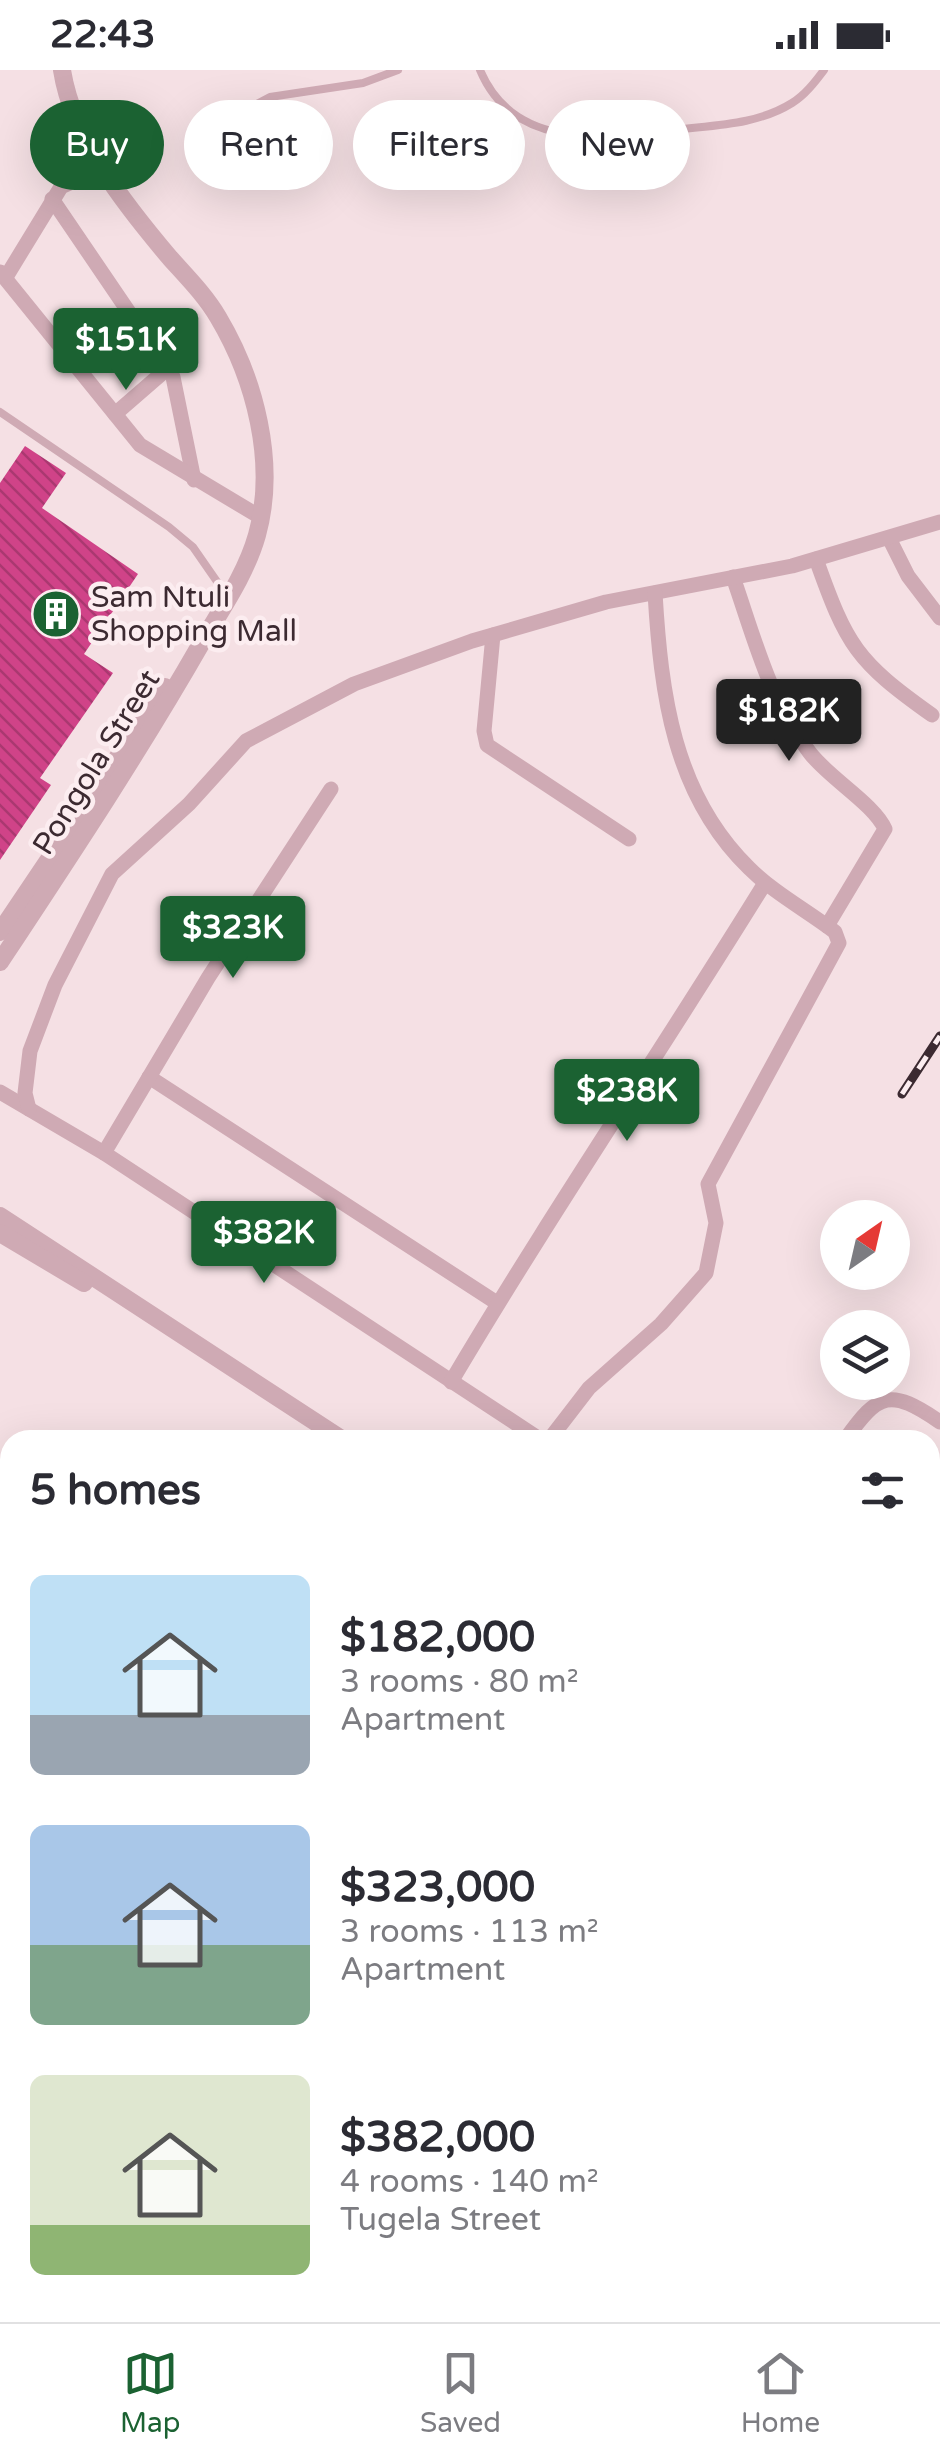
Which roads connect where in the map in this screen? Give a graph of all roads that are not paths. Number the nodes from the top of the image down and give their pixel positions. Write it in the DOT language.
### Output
graph roads {
  1 [pos="62,70"];
  2 [pos="398,70"];
  3 [pos="480,70"];
  4 [pos="824,70"];
  5 [pos="72,100"];
  6 [pos="264,100"];
  7 [pos="59,190"];
  8 [pos="118,190"];
  9 [pos="52,198"];
  10 [pos="3,274"];
  11 [pos="168,368"];
  12 [pos="0,412"];
  13 [pos="115,414"];
  14 [pos="194,480"];
  15 [pos="260,517"];
  16 [pos="940,522"];
  17 [pos="890,538"];
  18 [pos="816,559"];
  19 [pos="733,577"];
  20 [pos="655,592"];
  21 [pos="229,599"];
  22 [pos="940,618"];
  23 [pos="494,634"];
  24 [pos="932,715"];
  25 [pos="331,789"];
  26 [pos="629,839"];
  27 [pos="766,883"];
  28 [pos="827,926"];
  29 [pos="4,933"];
  30 [pos="0,962"];
  31 [pos="149,1077"];
  32 [pos="0,1092"];
  33 [pos="29,1109"];
  34 [pos="104,1153"];
  35 [pos="0,1216"];
  36 [pos="0,1233"];
  37 [pos="498,1304"];
  38 [pos="181,1336"];
  39 [pos="451,1382"];
  40 [pos="940,1422"];
  41 [pos="327,1430"];
  42 [pos="526,1430"];
  43 [pos="557,1430"];
  44 [pos="852,1430"];
  1 -- 5 [label="street, Pongola Street"];
  2 -- 6 [label="lane"];
  3 -- 4 [label="lane"];
  7 -- 9 [label="street"];
  8 -- 15 [label="street, Pongola Street"];
  9 -- 10 [label="street"];
  9 -- 11 [label="street"];
  10 -- 13 [label="street"];
  11 -- 13 [label="street"];
  11 -- 14 [label="street"];
  12 -- 21 [label="lane"];
  13 -- 14 [label="street"];
  14 -- 15 [label="street"];
  15 -- 21 [label="street, Pongola Street"];
  16 -- 17 [label="street"];
  17 -- 18 [label="street"];
  17 -- 22 [label="street"];
  18 -- 19 [label="street"];
  18 -- 24 [label="street"];
  19 -- 20 [label="street"];
  19 -- 28 [label="street"];
  20 -- 23 [label="street"];
  20 -- 27 [label="street"];
  21 -- 29 [label="street, Pongola Street"];
  23 -- 26 [label="street"];
  23 -- 33 [label="street"];
  25 -- 31 [label="street"];
  27 -- 28 [label="street"];
  27 -- 37 [label="street"];
  28 -- 43 [label="street"];
  29 -- 30 [label="street, Pongola Street"];
  31 -- 34 [label="street"];
  31 -- 37 [label="street"];
  32 -- 33 [label="street"];
  33 -- 34 [label="street"];
  34 -- 39 [label="street"];
  35 -- 38 [label="street"];
  36 -- 38 [label="street"];
  37 -- 39 [label="street"];
  38 -- 41 [label="street"];
  39 -- 42 [label="street"];
  40 -- 44 [label="street"];
}
